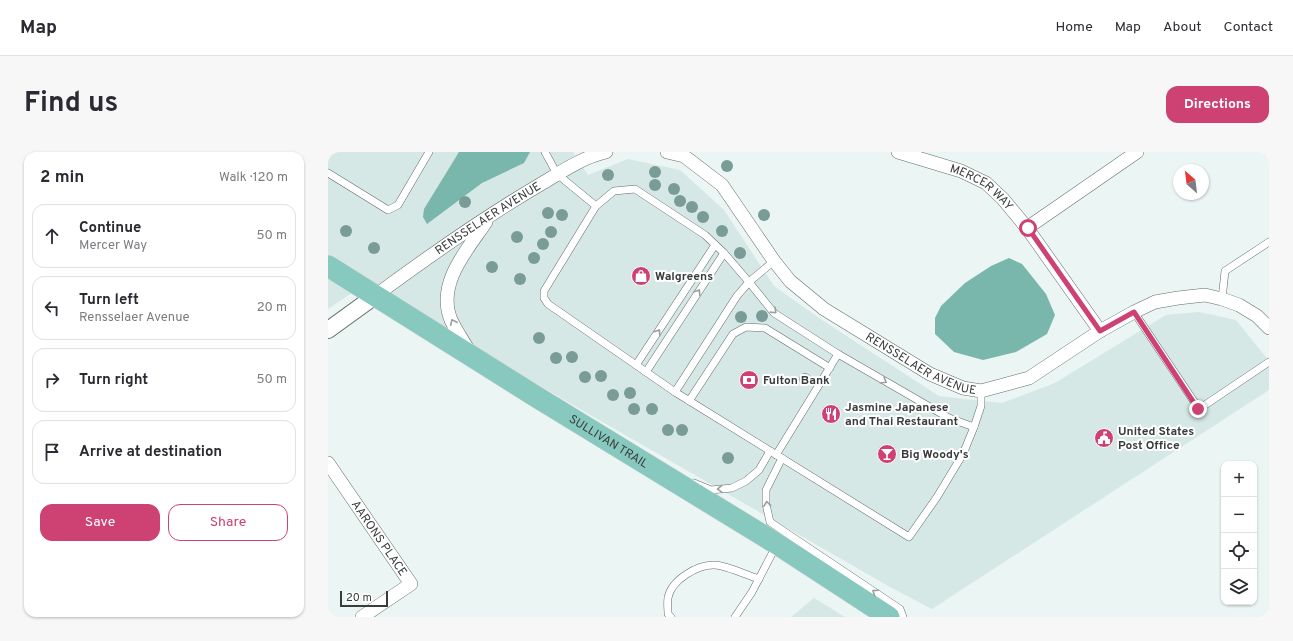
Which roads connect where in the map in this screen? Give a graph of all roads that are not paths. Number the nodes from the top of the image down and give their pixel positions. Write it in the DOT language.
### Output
graph roads {
  1 [pos="429,152"];
  2 [pos="545,152"];
  3 [pos="606,152"];
  4 [pos="667,152"];
  5 [pos="898,152"];
  6 [pos="1136,152"];
  7 [pos="685,154"];
  8 [pos="328,172"];
  9 [pos="557,174"];
  10 [pos="596,206"];
  11 [pos="490,215"];
  12 [pos="1028,228"];
  13 [pos="1269,242"];
  14 [pos="715,245"];
  15 [pos="724,253"];
  16 [pos="774,261"];
  17 [pos="328,266"];
  18 [pos="749,282"];
  19 [pos="376,296"];
  20 [pos="1222,299"];
  21 [pos="1134,312"];
  22 [pos="1269,328"];
  23 [pos="328,330"];
  24 [pos="1100,331"];
  25 [pos="838,354"];
  26 [pos="472,356"];
  27 [pos="1269,362"];
  28 [pos="636,365"];
  29 [pos="830,368"];
  30 [pos="646,372"];
  31 [pos="981,391"];
  32 [pos="675,392"];
  33 [pos="689,401"];
  34 [pos="974,427"];
  35 [pos="776,454"];
  36 [pos="328,462"];
  37 [pos="653,468"];
  38 [pos="777,544"];
  39 [pos="759,579"];
  40 [pos="362,617"];
  41 [pos="671,617"];
  42 [pos="735,617"];
  43 [pos="889,617"];
  44 [pos="904,617"];
  1 -- 8 [label="lane"];
  2 -- 9 [label="lane"];
  3 -- 9 [label="street, RENSSELAER AVENUE"];
  4 -- 7 [label="street, RENSSELAER AVENUE"];
  5 -- 12 [label="street, MERCER WAY"];
  6 -- 12 [label="street"];
  7 -- 16 [label="street, RENSSELAER AVENUE"];
  9 -- 10 [label="lane"];
  9 -- 11 [label="street, RENSSELAER AVENUE"];
  10 -- 14 [label="lane"];
  10 -- 28 [label="lane"];
  11 -- 19 [label="street, RENSSELAER AVENUE"];
  26 -- 11 [label="street, one-way"];
  12 -- 24 [label="street, MERCER WAY"];
  13 -- 20 [label="lane"];
  14 -- 15 [label="lane"];
  28 -- 14 [label="lane, one-way"];
  15 -- 18 [label="lane"];
  30 -- 15 [label="lane, one-way"];
  16 -- 18 [label="lane"];
  16 -- 31 [label="street, RENSSELAER AVENUE"];
  17 -- 19 [label="main road, SULLIVAN TRAIL"];
  18 -- 25 [label="lane, one-way"];
  18 -- 32 [label="lane"];
  19 -- 23 [label="street"];
  19 -- 26 [label="main road, SULLIVAN TRAIL"];
  20 -- 21 [label="street, RENSSELAER AVENUE"];
  20 -- 22 [label="street, RENSSELAER AVENUE"];
  21 -- 24 [label="street, RENSSELAER AVENUE"];
  21 -- 27 [label="lane"];
  24 -- 31 [label="street, RENSSELAER AVENUE"];
  25 -- 29 [label="lane"];
  25 -- 34 [label="lane, one-way"];
  26 -- 37 [label="main road, SULLIVAN TRAIL"];
  28 -- 30 [label="lane"];
  29 -- 33 [label="lane"];
  29 -- 35 [label="lane"];
  30 -- 32 [label="lane"];
  31 -- 34 [label="lane"];
  32 -- 33 [label="lane"];
  33 -- 35 [label="lane"];
  34 -- 35 [label="lane"];
  35 -- 37 [label="lane, one-way"];
  44 -- 35 [label="lane, one-way"];
  36 -- 40 [label="street, AARONS PLACE"];
  37 -- 38 [label="main road, SULLIVAN TRAIL"];
  38 -- 39 [label="lane"];
  38 -- 43 [label="main road, SULLIVAN TRAIL"];
  39 -- 41 [label="lane"];
  39 -- 42 [label="lane"];
}
